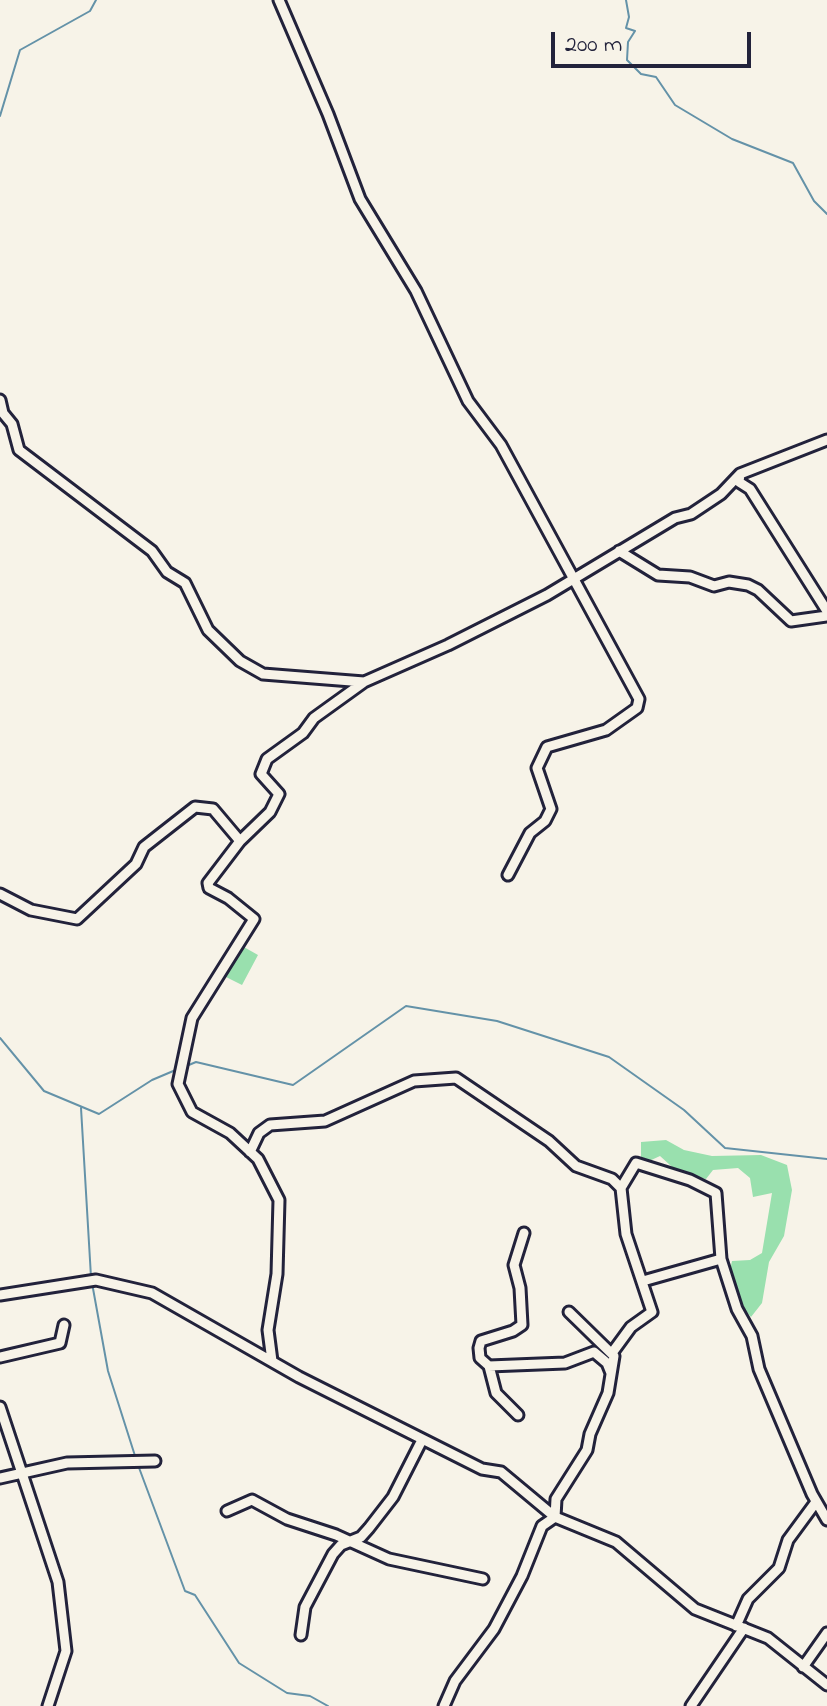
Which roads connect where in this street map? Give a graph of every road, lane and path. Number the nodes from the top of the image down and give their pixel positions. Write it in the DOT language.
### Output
graph roads {
  1 [pos="279,0"];
  2 [pos="0,400"];
  3 [pos="827,440"];
  4 [pos="740,474"];
  5 [pos="619,551"];
  6 [pos="574,577"];
  7 [pos="827,613"];
  8 [pos="364,682"];
  9 [pos="240,841"];
  10 [pos="508,875"];
  11 [pos="0,894"];
  12 [pos="250,1152"];
  13 [pos="621,1188"];
  14 [pos="524,1233"];
  15 [pos="721,1259"];
  16 [pos="643,1281"];
  17 [pos="0,1295"];
  18 [pos="569,1312"];
  19 [pos="64,1325"];
  20 [pos="612,1353"];
  21 [pos="0,1357"];
  22 [pos="272,1361"];
  23 [pos="489,1366"];
  24 [pos="612,1376"];
  25 [pos="0,1407"];
  26 [pos="518,1415"];
  27 [pos="422,1440"];
  28 [pos="155,1461"];
  29 [pos="20,1474"];
  30 [pos="0,1478"];
  31 [pos="816,1502"];
  32 [pos="227,1511"];
  33 [pos="555,1517"];
  34 [pos="827,1520"];
  35 [pos="350,1543"];
  36 [pos="483,1579"];
  37 [pos="740,1627"];
  38 [pos="827,1633"];
  39 [pos="301,1635"];
  40 [pos="803,1667"];
  41 [pos="827,1685"];
  42 [pos="48,1706"];
  43 [pos="444,1706"];
  44 [pos="691,1706"];
  1 -- 6 [label="street"];
  2 -- 8 [label="street"];
  3 -- 4 [label="street"];
  4 -- 5 [label="street"];
  4 -- 7 [label="street"];
  5 -- 6 [label="street"];
  5 -- 7 [label="street"];
  6 -- 8 [label="street"];
  6 -- 10 [label="street"];
  8 -- 9 [label="street"];
  9 -- 11 [label="street"];
  9 -- 12 [label="street"];
  12 -- 13 [label="street"];
  12 -- 22 [label="street"];
  13 -- 15 [label="street"];
  13 -- 16 [label="street"];
  14 -- 23 [label="street"];
  15 -- 16 [label="street"];
  15 -- 31 [label="street"];
  16 -- 20 [label="street"];
  17 -- 22 [label="street"];
  18 -- 20 [label="street"];
  19 -- 21 [label="street"];
  20 -- 24 [label="street"];
  22 -- 27 [label="street"];
  23 -- 24 [label="street"];
  23 -- 26 [label="street"];
  24 -- 33 [label="street"];
  25 -- 29 [label="street"];
  27 -- 33 [label="street"];
  27 -- 35 [label="street"];
  28 -- 29 [label="street"];
  29 -- 30 [label="street"];
  29 -- 42 [label="street"];
  31 -- 34 [label="street"];
  31 -- 37 [label="street"];
  32 -- 35 [label="street"];
  33 -- 37 [label="street"];
  33 -- 43 [label="street"];
  35 -- 36 [label="street"];
  35 -- 39 [label="street"];
  37 -- 40 [label="street"];
  37 -- 44 [label="street"];
  38 -- 40 [label="street"];
  40 -- 41 [label="street"];
}
